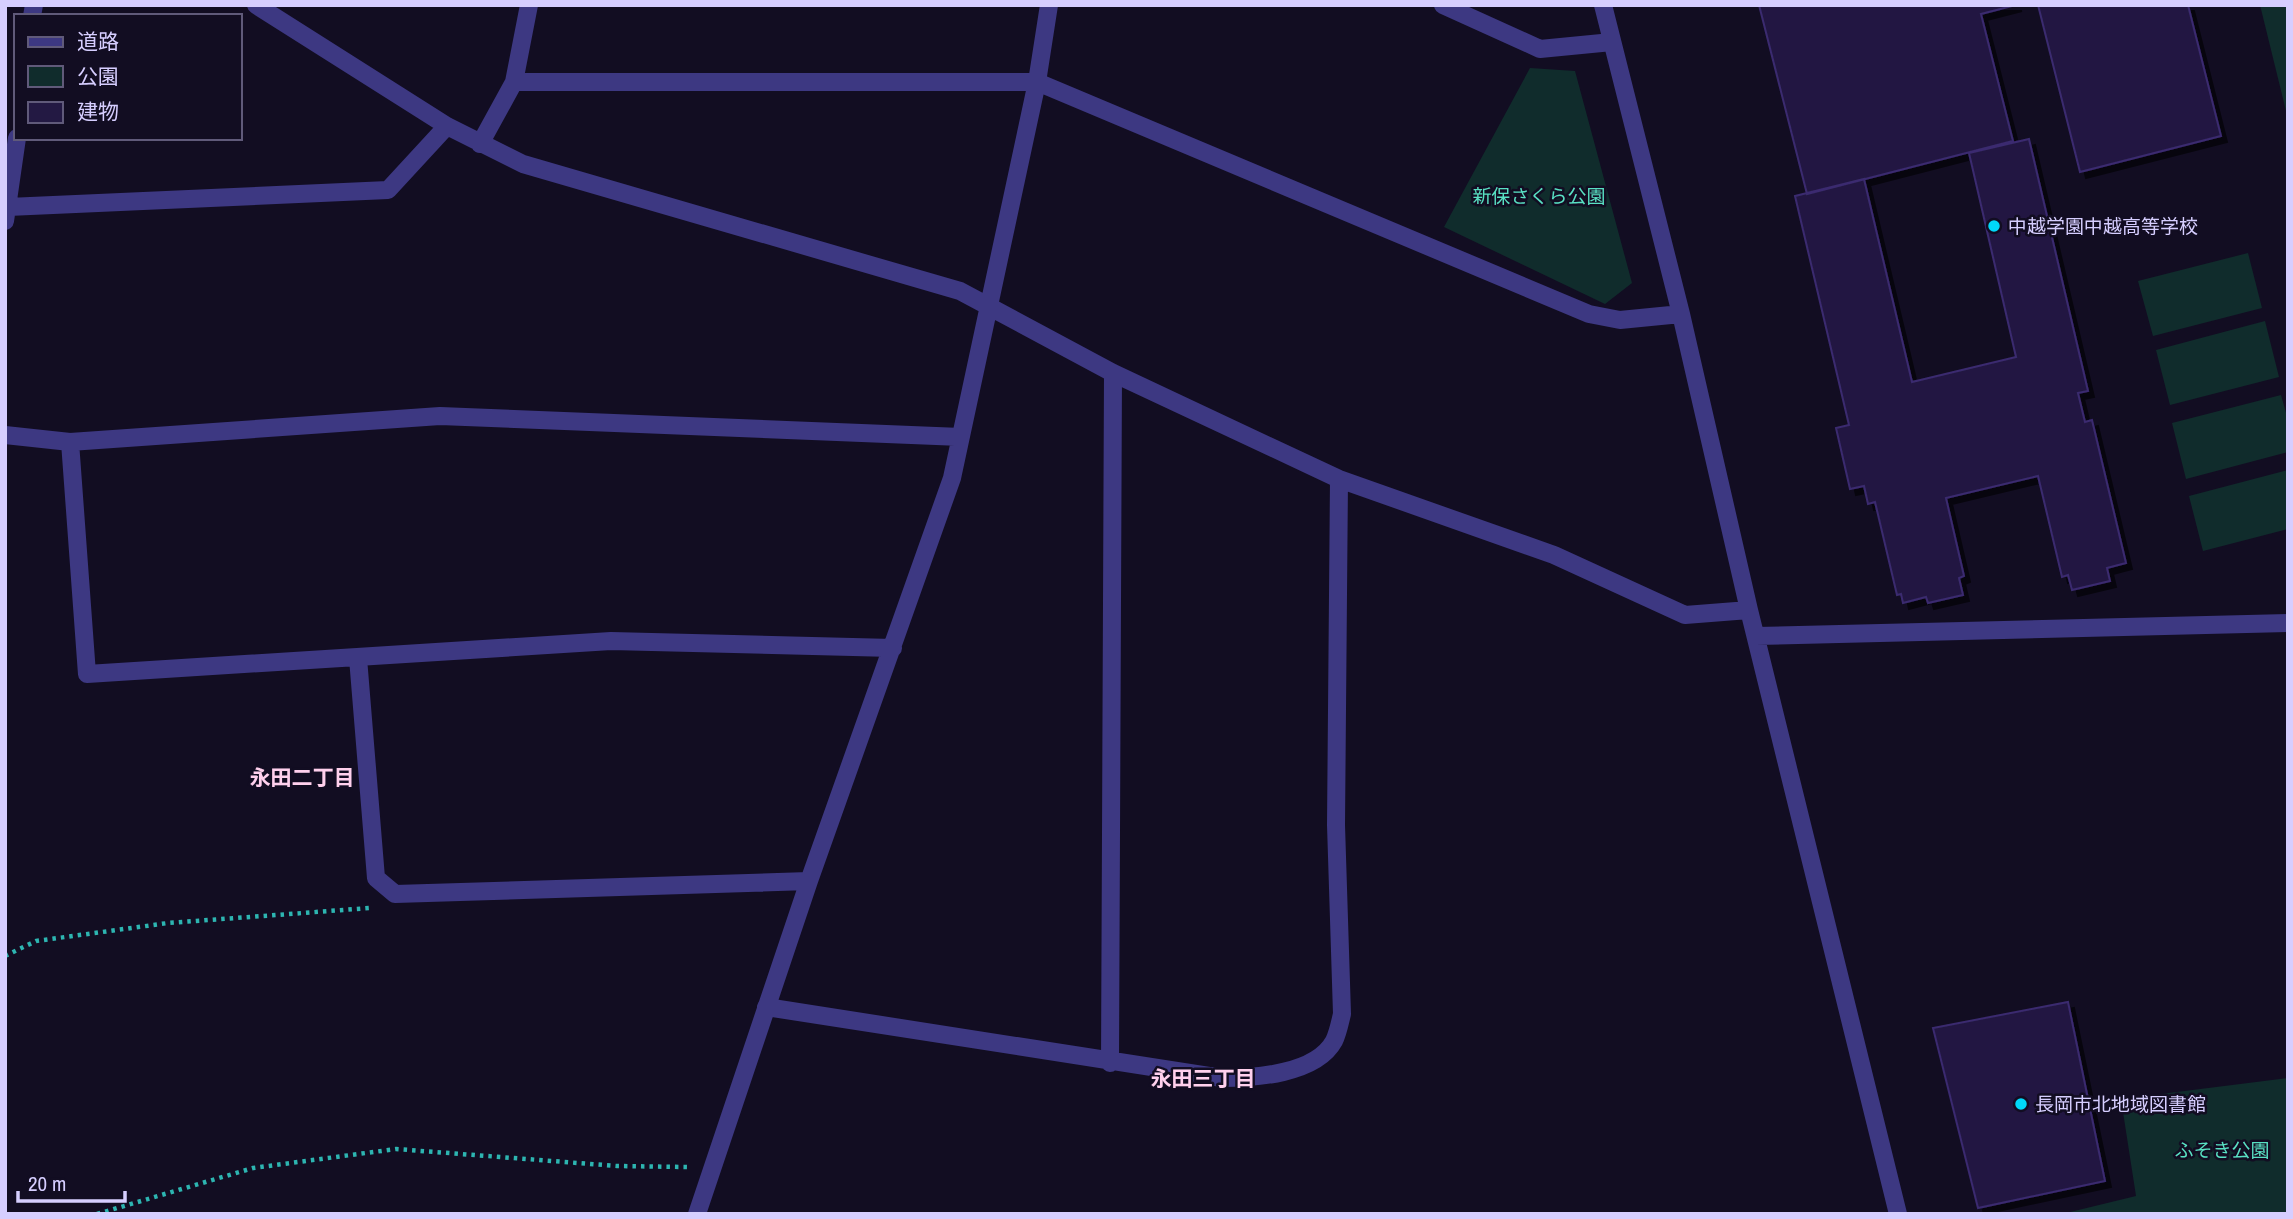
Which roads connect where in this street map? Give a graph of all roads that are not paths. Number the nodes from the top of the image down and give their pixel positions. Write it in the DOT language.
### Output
graph roads {
  1 [pos="257,5"];
  2 [pos="529,5"];
  3 [pos="1049,5"];
  4 [pos="1443,5"];
  5 [pos="1603,5"];
  6 [pos="1612,42"];
  7 [pos="514,82"];
  8 [pos="1037,82"];
  9 [pos="447,126"];
  10 [pos="17,140"];
  11 [pos="480,144"];
  12 [pos="7,214"];
  13 [pos="990,305"];
  14 [pos="1681,314"];
  15 [pos="1114,373"];
  16 [pos="5,435"];
  17 [pos="961,437"];
  18 [pos="70,442"];
  19 [pos="1339,479"];
  20 [pos="1749,610"];
  21 [pos="2288,623"];
  22 [pos="1756,636"];
  23 [pos="893,648"];
  24 [pos="358,658"];
  25 [pos="809,881"];
  26 [pos="766,1007"];
  27 [pos="1110,1063"];
  28 [pos="696,1214"];
  29 [pos="1898,1214"];
  1 -- 9 [label="street"];
  2 -- 7 [label="street"];
  3 -- 8 [label="street"];
  4 -- 6 [label="street"];
  5 -- 6 [label="street"];
  6 -- 14 [label="street"];
  7 -- 8 [label="street"];
  7 -- 11 [label="street"];
  8 -- 13 [label="street"];
  8 -- 14 [label="street"];
  9 -- 11 [label="street"];
  9 -- 12 [label="street"];
  10 -- 12 [label="street"];
  11 -- 13 [label="street"];
  13 -- 15 [label="street"];
  13 -- 17 [label="street"];
  14 -- 20 [label="street"];
  15 -- 19 [label="street"];
  15 -- 27 [label="street"];
  16 -- 18 [label="street"];
  17 -- 18 [label="street"];
  17 -- 23 [label="street"];
  18 -- 24 [label="street"];
  19 -- 20 [label="street"];
  19 -- 27 [label="street"];
  20 -- 22 [label="street"];
  21 -- 22 [label="street"];
  22 -- 29 [label="street"];
  23 -- 24 [label="street"];
  23 -- 25 [label="street"];
  24 -- 25 [label="street"];
  25 -- 26 [label="street"];
  26 -- 27 [label="street"];
  26 -- 28 [label="street"];
}
